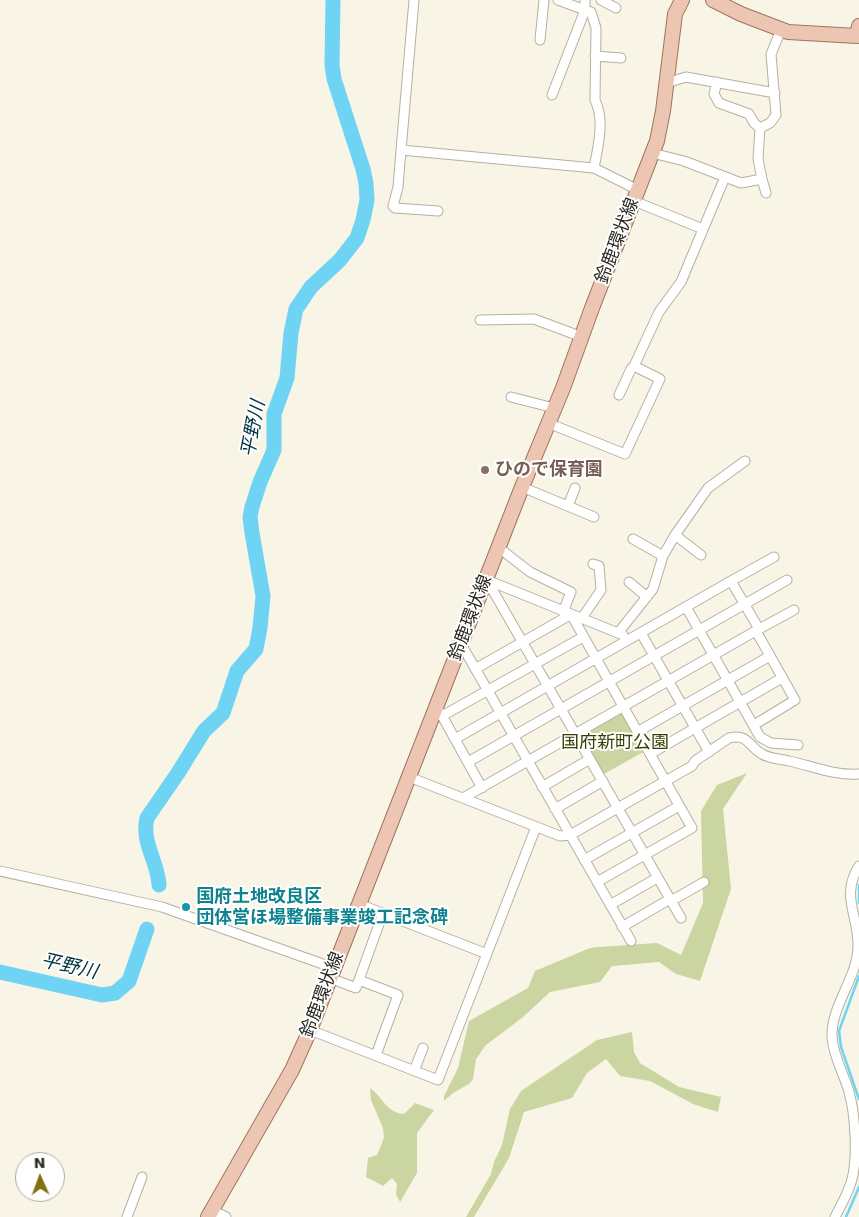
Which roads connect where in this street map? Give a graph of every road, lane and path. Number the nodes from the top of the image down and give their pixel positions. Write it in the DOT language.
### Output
graph roads {
  1 [pos="414,0"];
  2 [pos="544,0"];
  3 [pos="558,0"];
  4 [pos="585,0"];
  5 [pos="600,0"];
  6 [pos="682,0"];
  7 [pos="713,0"];
  8 [pos="616,8"];
  9 [pos="585,10"];
  10 [pos="859,26"];
  11 [pos="781,30"];
  12 [pos="540,40"];
  13 [pos="595,56"];
  14 [pos="621,58"];
  15 [pos="717,82"];
  16 [pos="666,83"];
  17 [pos="775,92"];
  18 [pos="552,95"];
  19 [pos="760,128"];
  20 [pos="401,150"];
  21 [pos="652,153"];
  22 [pos="594,168"];
  23 [pos="725,177"];
  24 [pos="762,179"];
  25 [pos="766,193"];
  26 [pos="636,196"];
  27 [pos="438,212"];
  28 [pos="703,229"];
  29 [pos="480,320"];
  30 [pos="582,337"];
  31 [pos="634,366"];
  32 [pos="619,395"];
  33 [pos="511,397"];
  34 [pos="554,408"];
  35 [pos="548,423"];
  36 [pos="745,461"];
  37 [pos="522,487"];
  38 [pos="575,488"];
  39 [pos="568,506"];
  40 [pos="594,517"];
  41 [pos="675,535"];
  42 [pos="633,539"];
  43 [pos="498,547"];
  44 [pos="701,555"];
  45 [pos="663,556"];
  46 [pos="774,557"];
  47 [pos="593,564"];
  48 [pos="787,580"];
  49 [pos="487,581"];
  50 [pos="731,581"];
  51 [pos="629,582"];
  52 [pos="647,597"];
  53 [pos="744,604"];
  54 [pos="686,607"];
  55 [pos="794,610"];
  56 [pos="568,614"];
  57 [pos="582,618"];
  58 [pos="699,630"];
  59 [pos="758,630"];
  60 [pos="618,633"];
  61 [pos="637,635"];
  62 [pos="584,637"];
  63 [pos="523,642"];
  64 [pos="460,645"];
  65 [pos="654,655"];
  66 [pos="714,656"];
  67 [pos="770,656"];
  68 [pos="596,659"];
  69 [pos="536,664"];
  70 [pos="475,669"];
  71 [pos="782,678"];
  72 [pos="728,680"];
  73 [pos="609,681"];
  74 [pos="669,681"];
  75 [pos="548,686"];
  76 [pos="488,692"];
  77 [pos="740,702"];
  78 [pos="683,706"];
  79 [pos="623,707"];
  80 [pos="561,708"];
  81 [pos="439,712"];
  82 [pos="500,713"];
  83 [pos="754,725"];
  84 [pos="696,728"];
  85 [pos="638,732"];
  86 [pos="576,734"];
  87 [pos="513,736"];
  88 [pos="455,739"];
  89 [pos="798,745"];
  90 [pos="709,752"];
  91 [pos="650,754"];
  92 [pos="590,759"];
  93 [pos="468,762"];
  94 [pos="528,762"];
  95 [pos="859,774"];
  96 [pos="409,777"];
  97 [pos="603,781"];
  98 [pos="666,781"];
  99 [pos="542,787"];
  100 [pos="482,788"];
  101 [pos="463,798"];
  102 [pos="679,806"];
  103 [pos="618,808"];
  104 [pos="555,809"];
  105 [pos="536,827"];
  106 [pos="632,833"];
  107 [pos="570,836"];
  108 [pos="644,855"];
  109 [pos="584,860"];
  110 [pos="859,866"];
  111 [pos="0,871"];
  112 [pos="657,878"];
  113 [pos="597,882"];
  114 [pos="704,882"];
  115 [pos="670,900"];
  116 [pos="359,904"];
  117 [pos="610,905"];
  118 [pos="383,913"];
  119 [pos="681,918"];
  120 [pos="622,927"];
  121 [pos="631,941"];
  122 [pos="487,954"];
  123 [pos="332,973"];
  124 [pos="359,980"];
  125 [pos="310,1030"];
  126 [pos="423,1048"];
  127 [pos="376,1055"];
  128 [pos="414,1071"];
  129 [pos="142,1177"];
  130 [pos="210,1213"];
  131 [pos="127,1217"];
  132 [pos="226,1217"];
  133 [pos="835,1217"];
  1 -- 20 [label="street"];
  2 -- 12 [label="street"];
  3 -- 9 [label="street"];
  4 -- 9 [label="street"];
  5 -- 8 [label="street"];
  6 -- 16 [label="main road, 鈴鹿環状線"];
  7 -- 11 [label="main road"];
  9 -- 13 [label="street"];
  9 -- 18 [label="street"];
  10 -- 11 [label="main road"];
  11 -- 17 [label="street"];
  13 -- 14 [label="street"];
  13 -- 22 [label="street"];
  15 -- 16 [label="street"];
  15 -- 17 [label="street"];
  15 -- 19 [label="street"];
  16 -- 21 [label="main road, 鈴鹿環状線"];
  17 -- 19 [label="street"];
  19 -- 24 [label="street"];
  20 -- 22 [label="street"];
  20 -- 27 [label="street"];
  21 -- 23 [label="street"];
  21 -- 26 [label="main road, 鈴鹿環状線"];
  22 -- 26 [label="street"];
  23 -- 24 [label="street"];
  23 -- 28 [label="street"];
  24 -- 25 [label="street"];
  26 -- 28 [label="street"];
  26 -- 30 [label="main road, 鈴鹿環状線"];
  28 -- 31 [label="street"];
  29 -- 30 [label="street"];
  30 -- 34 [label="main road, 鈴鹿環状線"];
  31 -- 32 [label="street"];
  31 -- 35 [label="street"];
  33 -- 34 [label="street"];
  34 -- 35 [label="main road, 鈴鹿環状線"];
  35 -- 37 [label="main road, 鈴鹿環状線"];
  36 -- 41 [label="street"];
  37 -- 39 [label="street"];
  37 -- 43 [label="main road, 鈴鹿環状線"];
  38 -- 39 [label="street"];
  39 -- 40 [label="street"];
  41 -- 44 [label="street"];
  41 -- 45 [label="street"];
  42 -- 45 [label="street"];
  43 -- 49 [label="main road, 鈴鹿環状線"];
  43 -- 56 [label="street"];
  45 -- 52 [label="street"];
  46 -- 50 [label="street"];
  47 -- 57 [label="street"];
  48 -- 53 [label="street"];
  49 -- 56 [label="street"];
  49 -- 63 [label="street"];
  49 -- 64 [label="main road, 鈴鹿環状線"];
  50 -- 53 [label="street"];
  50 -- 54 [label="street"];
  51 -- 52 [label="street"];
  52 -- 60 [label="street"];
  53 -- 58 [label="street"];
  53 -- 59 [label="street"];
  54 -- 58 [label="street"];
  54 -- 61 [label="street"];
  55 -- 59 [label="street"];
  56 -- 57 [label="street"];
  56 -- 62 [label="street"];
  56 -- 63 [label="street"];
  57 -- 60 [label="street"];
  58 -- 65 [label="street"];
  58 -- 66 [label="street"];
  59 -- 66 [label="street"];
  59 -- 67 [label="street"];
  60 -- 61 [label="street"];
  61 -- 65 [label="street"];
  61 -- 68 [label="street"];
  62 -- 68 [label="street"];
  62 -- 69 [label="street"];
  63 -- 69 [label="street"];
  63 -- 70 [label="street"];
  64 -- 70 [label="street"];
  64 -- 81 [label="main road, 鈴鹿環状線"];
  65 -- 73 [label="street"];
  65 -- 74 [label="street"];
  66 -- 72 [label="street"];
  66 -- 74 [label="street"];
  67 -- 71 [label="street"];
  67 -- 72 [label="street"];
  68 -- 73 [label="street"];
  68 -- 75 [label="street"];
  69 -- 75 [label="street"];
  69 -- 76 [label="street"];
  70 -- 76 [label="street"];
  71 -- 77 [label="street"];
  71 -- 83 [label="street"];
  72 -- 77 [label="street"];
  72 -- 78 [label="street"];
  73 -- 79 [label="street"];
  73 -- 80 [label="street"];
  74 -- 78 [label="street"];
  74 -- 79 [label="street"];
  75 -- 80 [label="street"];
  75 -- 82 [label="street"];
  76 -- 81 [label="street"];
  76 -- 82 [label="street"];
  77 -- 83 [label="street"];
  77 -- 84 [label="street"];
  78 -- 84 [label="street"];
  78 -- 85 [label="street"];
  79 -- 85 [label="street"];
  79 -- 86 [label="street"];
  80 -- 86 [label="street"];
  80 -- 87 [label="street"];
  81 -- 88 [label="street"];
  81 -- 96 [label="main road, 鈴鹿環状線"];
  82 -- 87 [label="street"];
  82 -- 88 [label="street"];
  83 -- 89 [label="street"];
  84 -- 90 [label="street"];
  84 -- 91 [label="street"];
  85 -- 91 [label="street"];
  86 -- 92 [label="street"];
  86 -- 94 [label="street"];
  87 -- 93 [label="street"];
  87 -- 94 [label="street"];
  88 -- 93 [label="street"];
  90 -- 95 [label="street"];
  90 -- 98 [label="street"];
  91 -- 98 [label="street"];
  92 -- 97 [label="street"];
  92 -- 99 [label="street"];
  93 -- 100 [label="street"];
  94 -- 99 [label="street"];
  94 -- 100 [label="street"];
  96 -- 101 [label="street"];
  96 -- 116 [label="main road, 鈴鹿環状線"];
  97 -- 103 [label="street"];
  97 -- 104 [label="street"];
  98 -- 102 [label="street"];
  98 -- 103 [label="street"];
  99 -- 104 [label="street"];
  100 -- 101 [label="street"];
  101 -- 105 [label="street"];
  102 -- 106 [label="street"];
  102 -- 108 [label="street"];
  103 -- 106 [label="street"];
  103 -- 107 [label="street"];
  104 -- 107 [label="street"];
  105 -- 107 [label="street"];
  105 -- 122 [label="street"];
  106 -- 108 [label="street"];
  106 -- 109 [label="street"];
  107 -- 109 [label="street"];
  108 -- 112 [label="street"];
  108 -- 113 [label="street"];
  109 -- 113 [label="street"];
  110 -- 133 [label="street"];
  111 -- 123 [label="street"];
  112 -- 115 [label="street"];
  112 -- 117 [label="street"];
  113 -- 117 [label="street"];
  114 -- 115 [label="street"];
  115 -- 119 [label="street"];
  115 -- 120 [label="street"];
  116 -- 118 [label="street"];
  116 -- 123 [label="main road, 鈴鹿環状線"];
  117 -- 120 [label="street"];
  118 -- 122 [label="street"];
  118 -- 124 [label="street"];
  120 -- 121 [label="street"];
  122 -- 128 [label="street"];
  123 -- 124 [label="street"];
  123 -- 125 [label="main road, 鈴鹿環状線"];
  124 -- 127 [label="street"];
  125 -- 127 [label="street"];
  125 -- 130 [label="main road, 鈴鹿環状線"];
  126 -- 128 [label="street"];
  127 -- 128 [label="street"];
  129 -- 131 [label="street"];
  130 -- 132 [label="street"];
}
